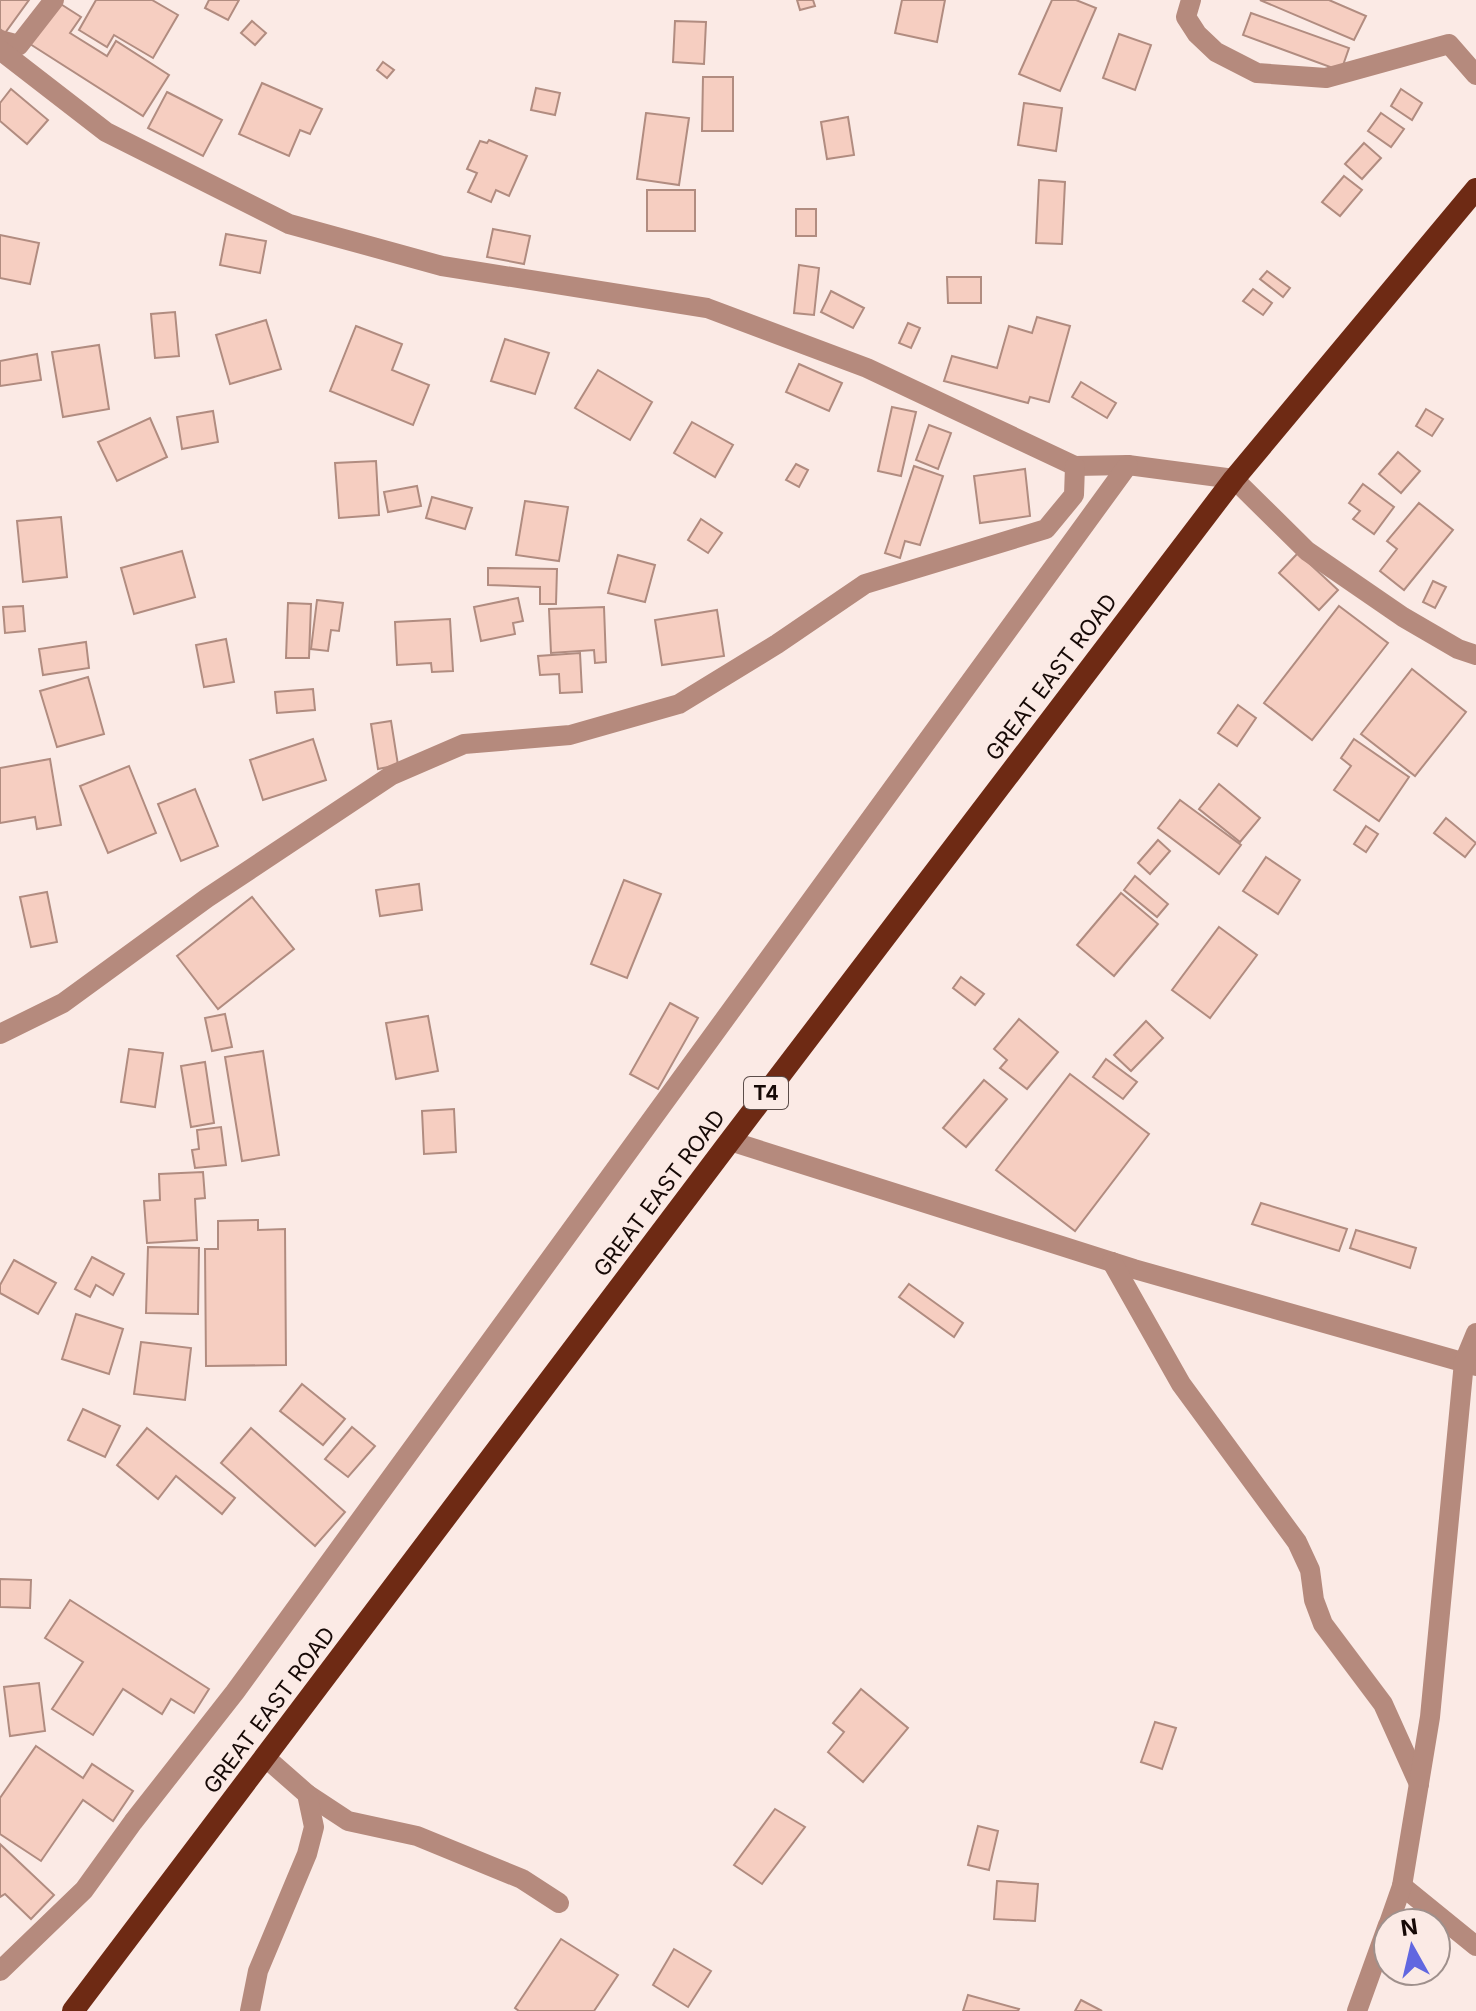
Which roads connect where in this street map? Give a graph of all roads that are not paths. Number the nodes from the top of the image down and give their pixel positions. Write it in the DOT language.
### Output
graph roads {
  1 [pos="54,0"];
  2 [pos="1191,0"];
  3 [pos="0,40"];
  4 [pos="0,50"];
  5 [pos="1476,75"];
  6 [pos="1476,189"];
  7 [pos="1128,465"];
  8 [pos="1075,466"];
  9 [pos="1234,479"];
  10 [pos="1467,652"];
  11 [pos="1476,670"];
  12 [pos="0,1034"];
  13 [pos="730,1141"];
  14 [pos="1112,1262"];
  15 [pos="1476,1333"];
  16 [pos="1470,1364"];
  17 [pos="266,1758"];
  18 [pos="1419,1784"];
  19 [pos="307,1794"];
  20 [pos="1402,1886"];
  21 [pos="559,1903"];
  22 [pos="1394,1907"];
  23 [pos="1476,1946"];
  24 [pos="1372,1969"];
  25 [pos="0,1971"];
  26 [pos="73,2011"];
  27 [pos="250,2011"];
  28 [pos="1357,2011"];
  1 -- 3 [label="street"];
  2 -- 5 [label="street"];
  4 -- 8 [label="street"];
  6 -- 9 [label="highway, GREAT EAST ROAD / T4"];
  7 -- 8 [label="street"];
  7 -- 9 [label="street"];
  7 -- 25 [label="street"];
  8 -- 12 [label="street"];
  9 -- 10 [label="street"];
  9 -- 13 [label="highway, GREAT EAST ROAD / T4"];
  10 -- 11 [label="street"];
  13 -- 14 [label="street"];
  13 -- 17 [label="highway, GREAT EAST ROAD / T4"];
  14 -- 16 [label="street"];
  14 -- 18 [label="street"];
  15 -- 16 [label="street"];
  16 -- 18 [label="street"];
  17 -- 19 [label="street"];
  17 -- 26 [label="highway, GREAT EAST ROAD / T4"];
  18 -- 20 [label="street"];
  19 -- 21 [label="street"];
  19 -- 27 [label="street"];
  20 -- 22 [label="street"];
  20 -- 23 [label="street"];
  24 -- 28 [label="street"];
}
